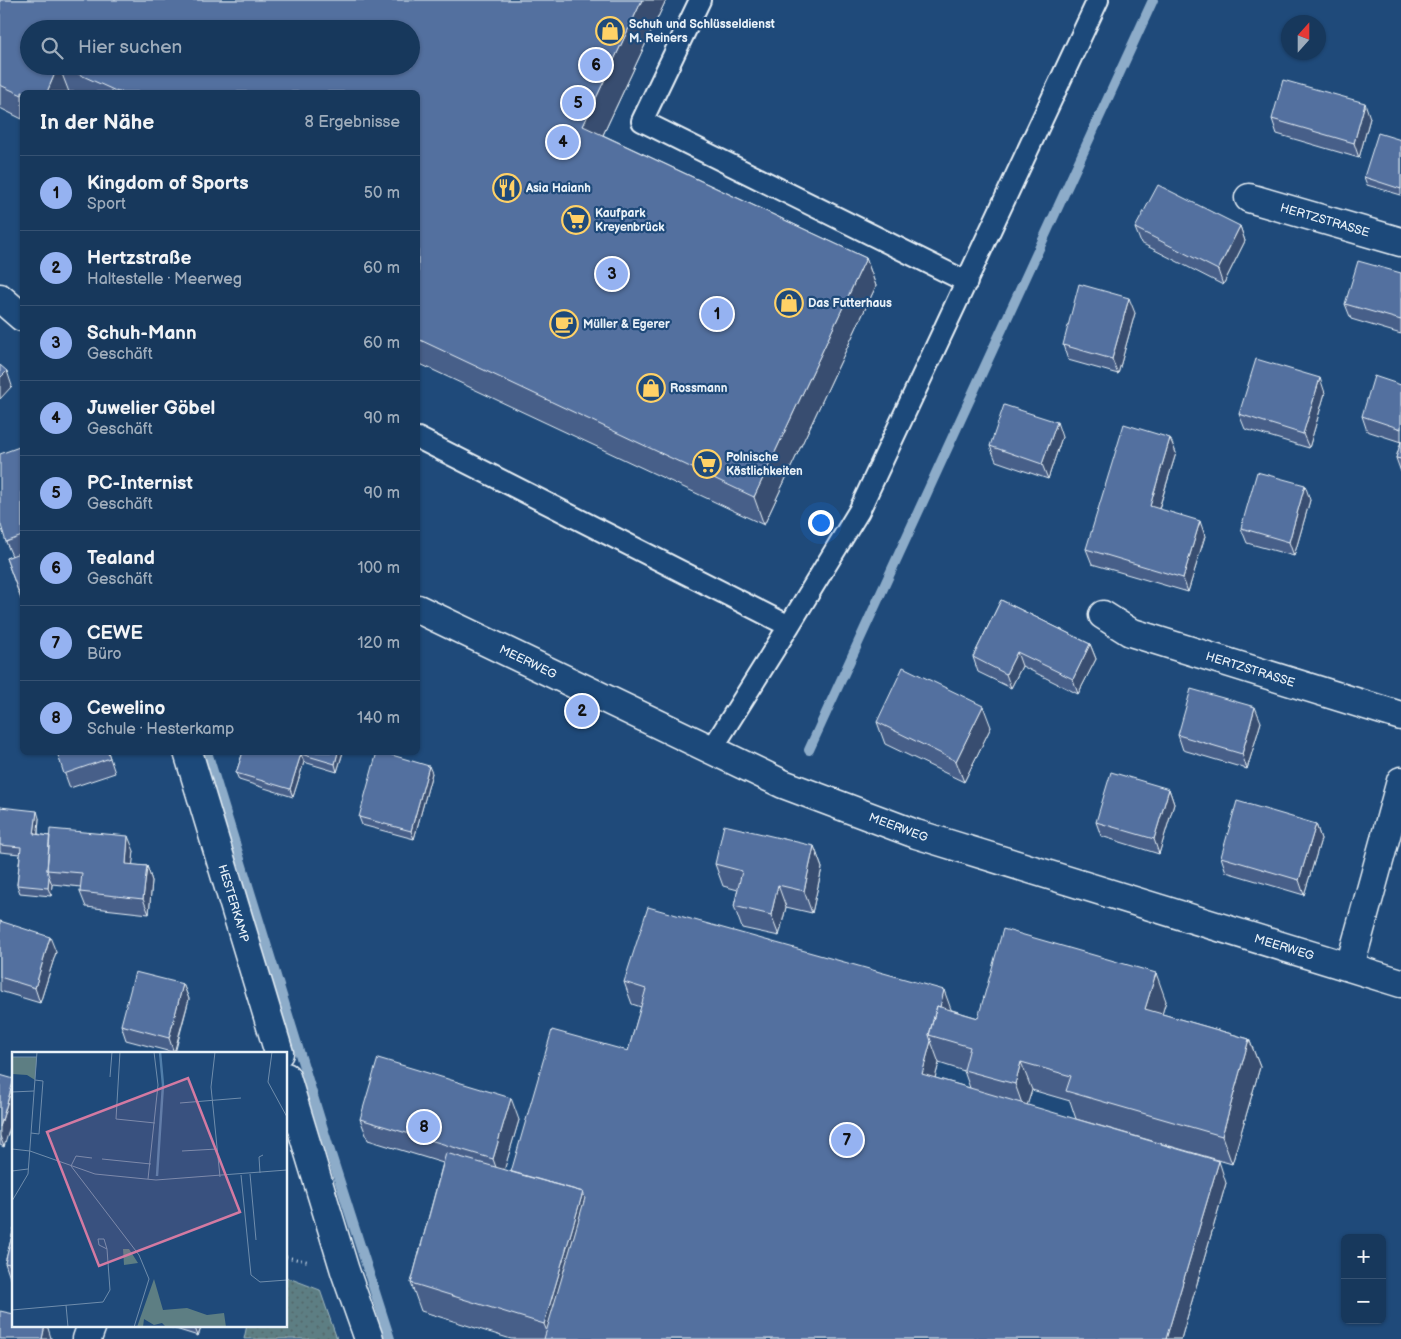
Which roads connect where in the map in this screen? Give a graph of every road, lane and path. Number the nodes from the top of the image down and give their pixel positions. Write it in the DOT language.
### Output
graph roads {
  1 [pos="700,0"];
  2 [pos="1098,0"];
  3 [pos="1249,198"];
  4 [pos="1401,242"];
  5 [pos="967,282"];
  6 [pos="0,298"];
  7 [pos="20,315"];
  8 [pos="420,439"];
  9 [pos="420,610"];
  10 [pos="1103,615"];
  11 [pos="789,626"];
  12 [pos="1401,716"];
  13 [pos="712,749"];
  14 [pos="189,755"];
  15 [pos="1401,781"];
  16 [pos="1350,966"];
  17 [pos="1401,982"];
  18 [pos="279,1052"];
  19 [pos="288,1084"];
  20 [pos="92,1326"];
  21 [pos="87,1339"];
  22 [pos="369,1339"];
  1 -- 5 [label="lane"];
  2 -- 5 [label="lane"];
  3 -- 4 [label="street, HERTZSTRASSE"];
  5 -- 11 [label="lane"];
  6 -- 7 [label="street"];
  8 -- 11 [label="lane"];
  9 -- 13 [label="street, MEERWEG"];
  10 -- 12 [label="street, HERTZSTRASSE"];
  11 -- 13 [label="lane"];
  13 -- 16 [label="street, MEERWEG"];
  14 -- 18 [label="street, HESTERKAMP"];
  15 -- 16 [label="street"];
  16 -- 17 [label="street, MEERWEG"];
  19 -- 22 [label="street"];
  20 -- 21 [label="street"];
}
